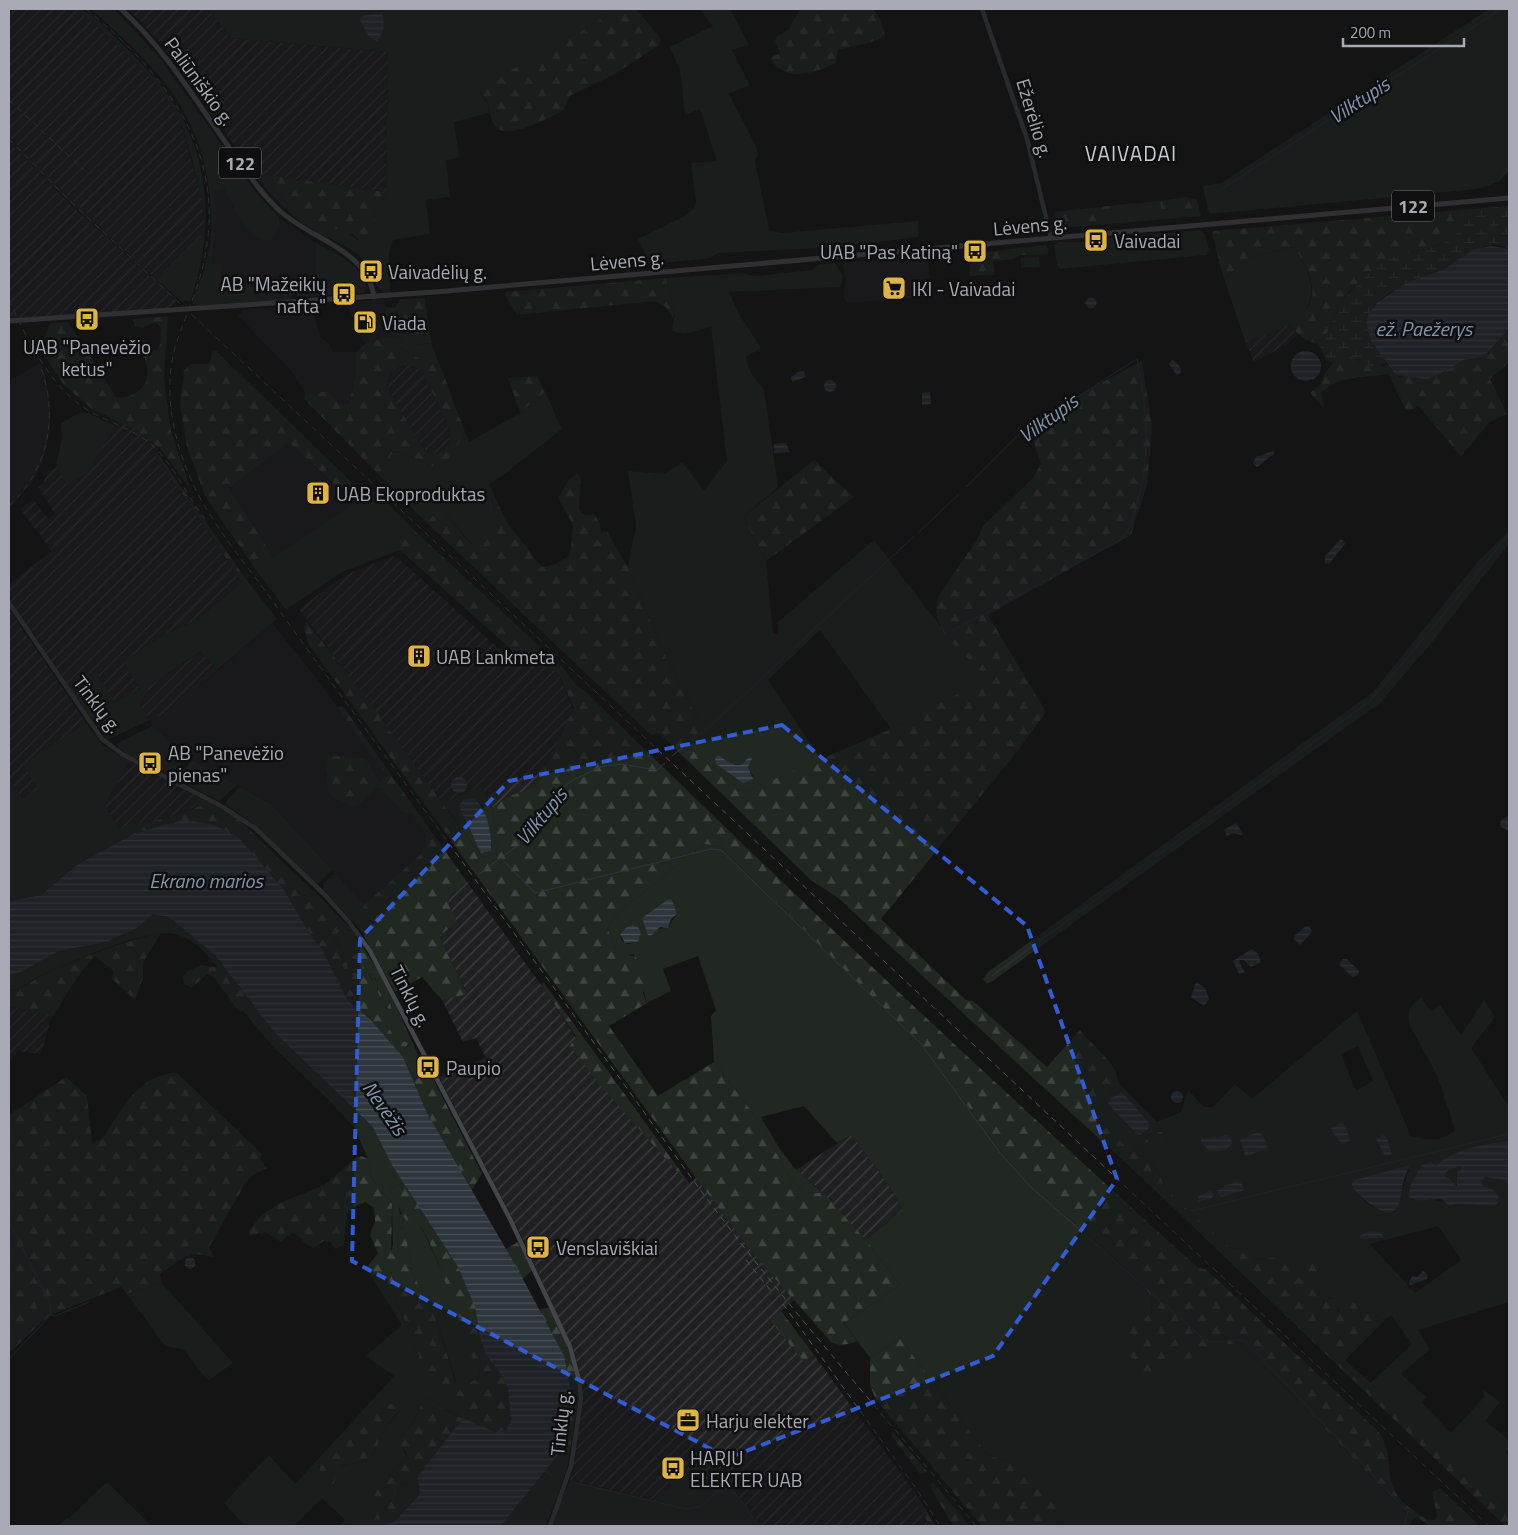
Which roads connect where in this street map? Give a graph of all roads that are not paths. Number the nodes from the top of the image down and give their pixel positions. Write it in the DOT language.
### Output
graph roads {
  1 [pos="121,9"];
  2 [pos="982,9"];
  3 [pos="1509,198"];
  4 [pos="1052,238"];
  5 [pos="374,297"];
  6 [pos="9,321"];
  7 [pos="9,603"];
  8 [pos="550,1526"];
  1 -- 5 [label="main road, Paliūniškio g. / 122"];
  2 -- 4 [label="main road, Ežerėlio g."];
  3 -- 4 [label="main road, Lėvens g. / 122"];
  4 -- 5 [label="main road, Lėvens g. / 122"];
  5 -- 6 [label="main road, Lėvens g."];
  7 -- 8 [label="main road, Tinklų g."];
}
